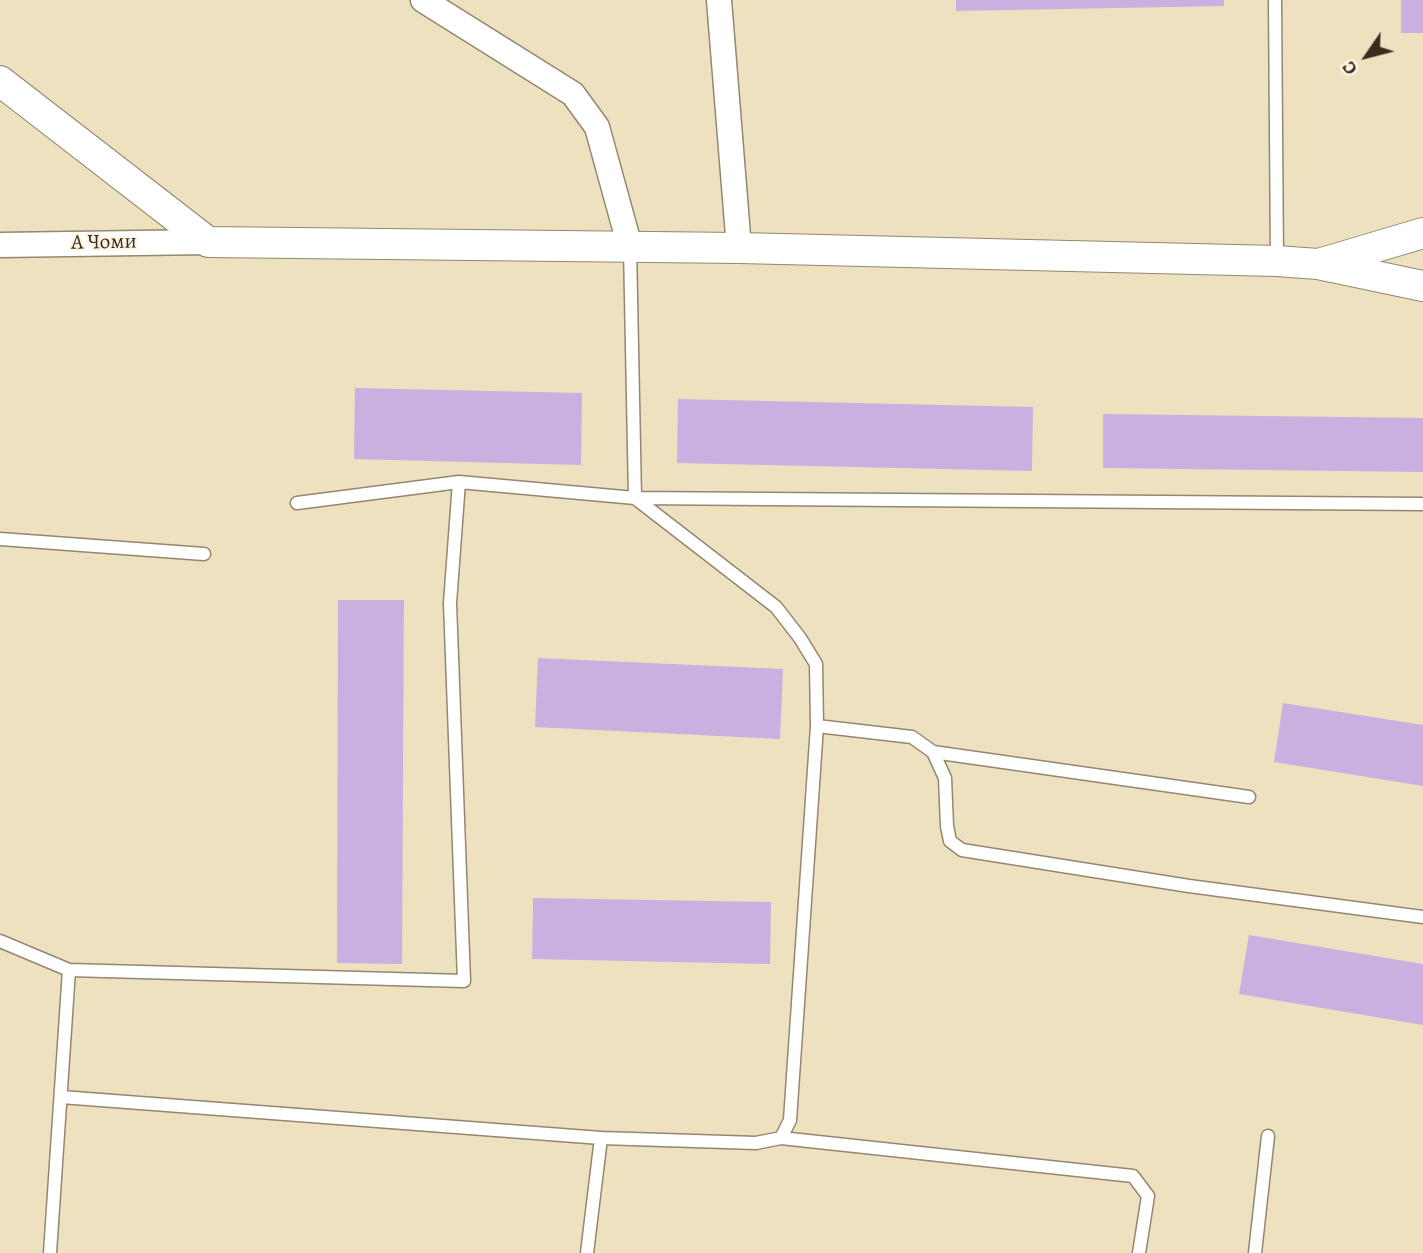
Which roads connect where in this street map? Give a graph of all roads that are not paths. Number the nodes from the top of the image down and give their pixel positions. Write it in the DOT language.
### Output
graph roads {
  1 [pos="423,0"];
  2 [pos="719,0"];
  3 [pos="1275,0"];
  4 [pos="0,81"];
  5 [pos="1423,233"];
  6 [pos="208,242"];
  7 [pos="0,245"];
  8 [pos="630,247"];
  9 [pos="739,248"];
  10 [pos="1277,261"];
  11 [pos="1318,264"];
  12 [pos="1423,286"];
  13 [pos="459,482"];
  14 [pos="635,498"];
  15 [pos="298,503"];
  16 [pos="1423,504"];
  17 [pos="0,539"];
  18 [pos="204,554"];
  19 [pos="817,726"];
  20 [pos="933,752"];
  21 [pos="1249,797"];
  22 [pos="1423,917"];
  23 [pos="0,941"];
  24 [pos="69,970"];
  25 [pos="61,1097"];
  26 [pos="1268,1136"];
  27 [pos="781,1138"];
  28 [pos="601,1139"];
  29 [pos="50,1253"];
  30 [pos="586,1253"];
  31 [pos="1139,1253"];
  32 [pos="1255,1253"];
  1 -- 8 [label="street"];
  2 -- 9 [label="street"];
  3 -- 10 [label="lane"];
  4 -- 6 [label="street"];
  5 -- 11 [label="street"];
  6 -- 7 [label="street, А Чоми"];
  6 -- 8 [label="street"];
  8 -- 9 [label="street"];
  8 -- 14 [label="lane"];
  9 -- 10 [label="street"];
  10 -- 11 [label="street"];
  11 -- 12 [label="street"];
  13 -- 14 [label="lane"];
  13 -- 15 [label="lane"];
  13 -- 24 [label="lane"];
  14 -- 16 [label="lane"];
  14 -- 19 [label="lane"];
  17 -- 18 [label="lane"];
  19 -- 20 [label="lane"];
  19 -- 27 [label="lane"];
  20 -- 21 [label="lane"];
  20 -- 22 [label="lane"];
  23 -- 24 [label="lane"];
  24 -- 25 [label="lane"];
  25 -- 28 [label="lane"];
  25 -- 29 [label="lane"];
  26 -- 32 [label="lane"];
  27 -- 28 [label="lane"];
  27 -- 31 [label="lane"];
  28 -- 30 [label="lane"];
}
